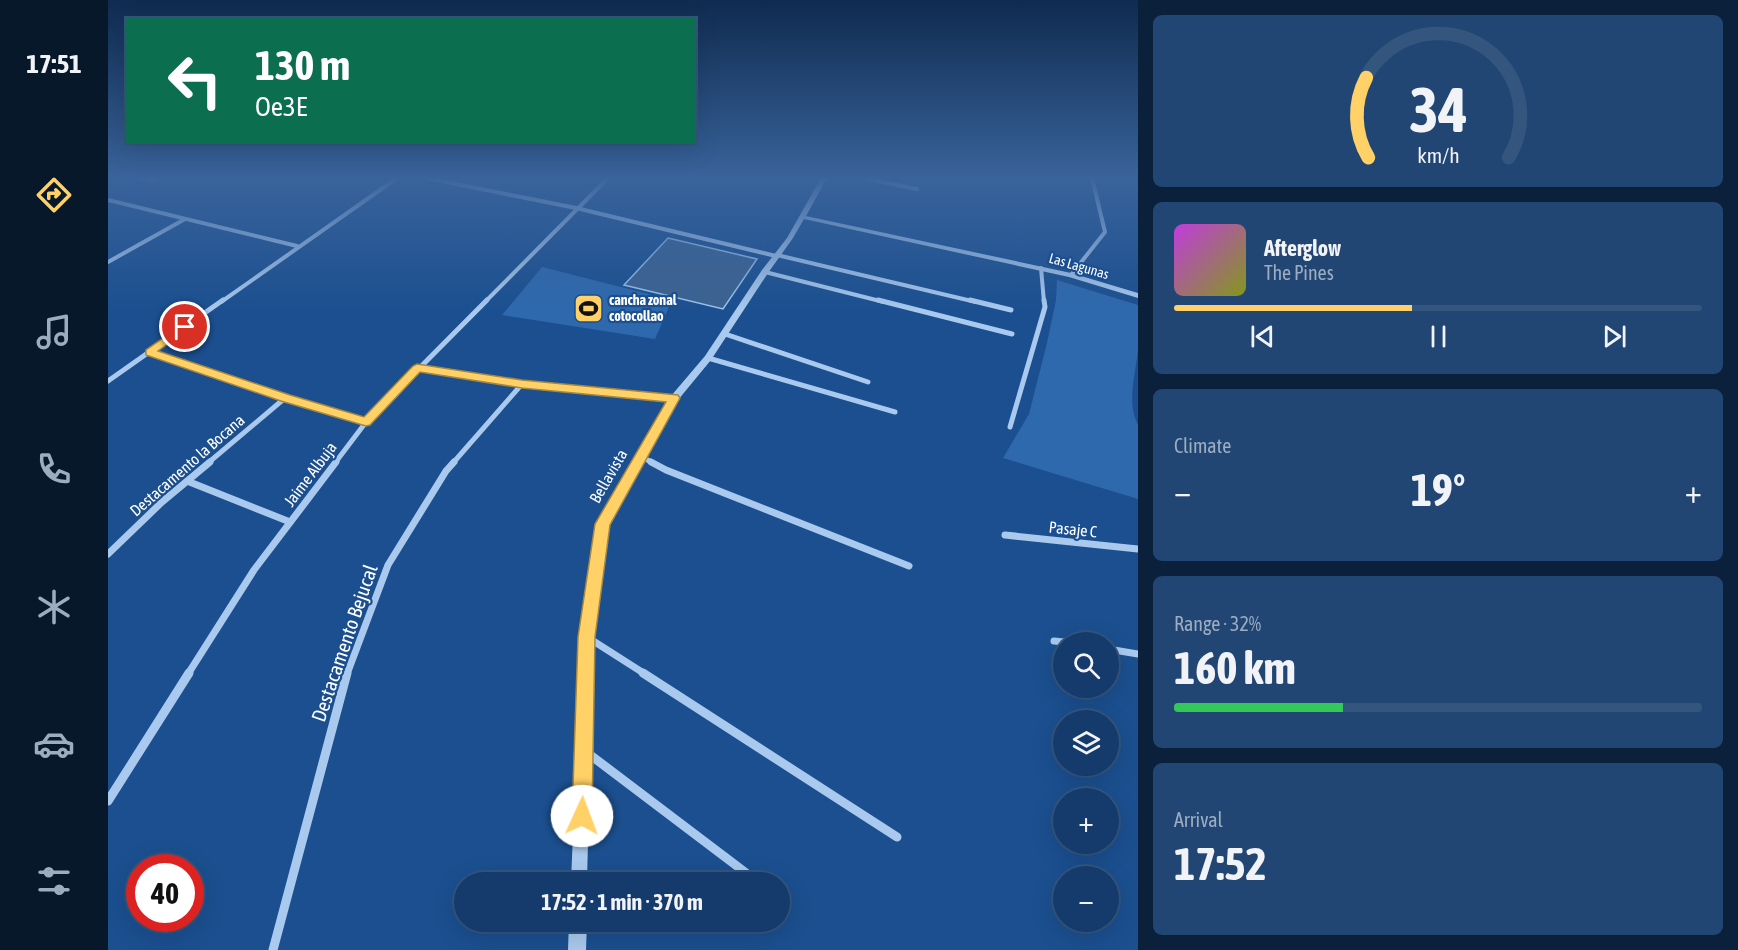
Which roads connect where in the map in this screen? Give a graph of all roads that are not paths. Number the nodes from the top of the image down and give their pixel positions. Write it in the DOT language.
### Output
graph roads {
  1 [pos="178,222"];
  2 [pos="203,222"];
  3 [pos="332,222"];
  4 [pos="562,222"];
  5 [pos="636,222"];
  6 [pos="800,222"];
  7 [pos="828,222"];
  8 [pos="1103,222"];
  9 [pos="297,246"];
  10 [pos="777,256"];
  11 [pos="108,262"];
  12 [pos="1041,268"];
  13 [pos="765,272"];
  14 [pos="1071,275"];
  15 [pos="1138,296"];
  16 [pos="1011,310"];
  17 [pos="725,333"];
  18 [pos="1012,334"];
  19 [pos="150,352"];
  20 [pos="708,358"];
  21 [pos="417,368"];
  22 [pos="108,381"];
  23 [pos="868,382"];
  24 [pos="522,384"];
  25 [pos="285,398"];
  26 [pos="674,398"];
  27 [pos="895,412"];
  28 [pos="366,422"];
  29 [pos="1010,427"];
  30 [pos="642,457"];
  31 [pos="187,481"];
  32 [pos="290,522"];
  33 [pos="1005,535"];
  34 [pos="1138,549"];
  35 [pos="108,554"];
  36 [pos="909,566"];
  37 [pos="587,637"];
  38 [pos="1119,651"];
  39 [pos="1138,654"];
  40 [pos="585,751"];
  41 [pos="108,801"];
  42 [pos="897,837"];
  43 [pos="579,872"];
  44 [pos="745,872"];
  45 [pos="578,932"];
  46 [pos="273,950"];
  47 [pos="577,950"];
  1 -- 11 [label="street"];
  2 -- 9 [label="street"];
  3 -- 9 [label="street"];
  4 -- 21 [label="street, Jaime Albuja"];
  5 -- 10 [label="street"];
  6 -- 10 [label="street, Bellavista"];
  7 -- 12 [label="street, Las Lagunas"];
  8 -- 14 [label="street"];
  9 -- 19 [label="street"];
  10 -- 13 [label="street, Bellavista"];
  10 -- 16 [label="street"];
  12 -- 14 [label="street, Las Lagunas"];
  12 -- 29 [label="street"];
  13 -- 17 [label="street, Bellavista"];
  13 -- 18 [label="street"];
  14 -- 15 [label="street, Las Lagunas"];
  17 -- 20 [label="street, Bellavista"];
  17 -- 23 [label="street"];
  19 -- 22 [label="street"];
  19 -- 25 [label="street"];
  20 -- 26 [label="street, Bellavista"];
  20 -- 27 [label="street"];
  21 -- 24 [label="street"];
  21 -- 28 [label="street, Jaime Albuja"];
  24 -- 26 [label="street"];
  24 -- 46 [label="street, Destacamento Bejucal"];
  25 -- 28 [label="street"];
  25 -- 31 [label="street, Destacamento la Bocana"];
  26 -- 30 [label="street, Bellavista"];
  28 -- 32 [label="street, Jaime Albuja"];
  30 -- 36 [label="street"];
  30 -- 37 [label="street, Bellavista"];
  31 -- 32 [label="street"];
  31 -- 35 [label="street, Destacamento la Bocana"];
  32 -- 41 [label="street, Jaime Albuja"];
  33 -- 34 [label="street, Pasaje C"];
  37 -- 40 [label="street, Bellavista"];
  37 -- 42 [label="street"];
  38 -- 39 [label="street"];
  40 -- 43 [label="street, Bellavista"];
  40 -- 44 [label="street"];
  45 -- 47 [label="street"];
}
